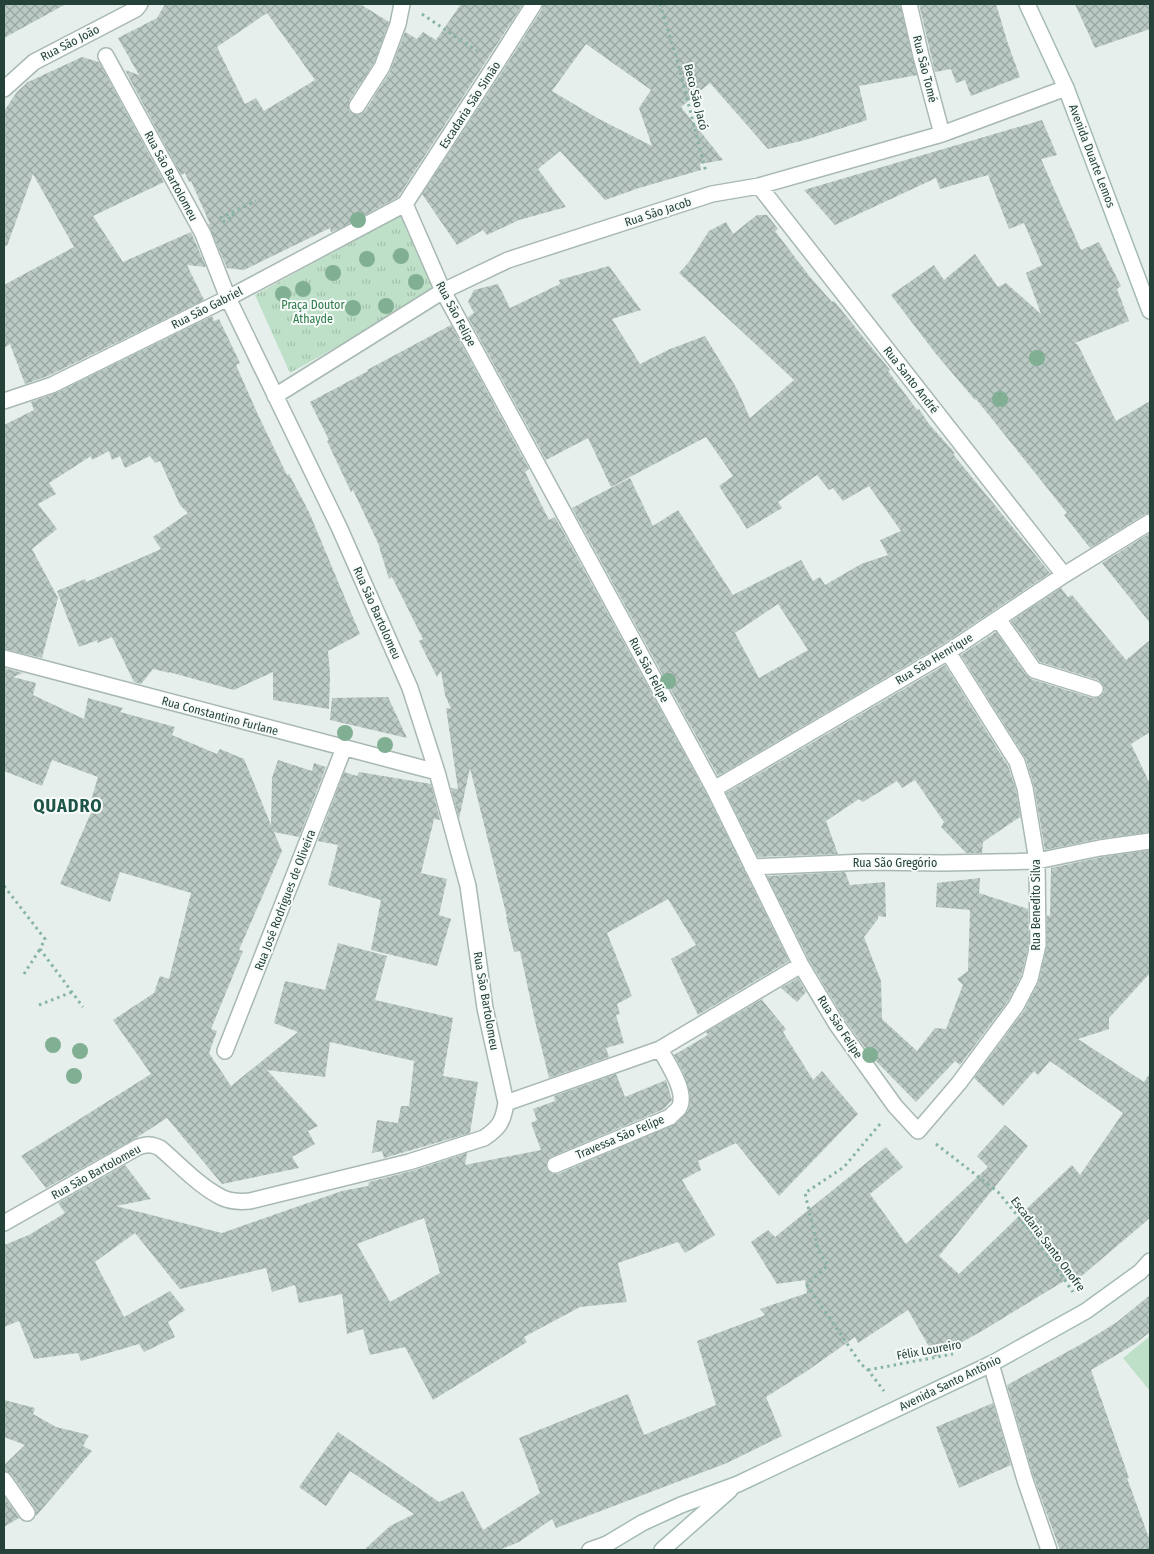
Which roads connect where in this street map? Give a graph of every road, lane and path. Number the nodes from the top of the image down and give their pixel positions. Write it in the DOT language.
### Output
graph roads {
  1 [pos="140,4"];
  2 [pos="534,4"];
  3 [pos="660,4"];
  4 [pos="909,4"];
  5 [pos="1027,4"];
  6 [pos="409,6"];
  7 [pos="106,56"];
  8 [pos="496,64"];
  9 [pos="1066,88"];
  10 [pos="4,89"];
  11 [pos="356,106"];
  12 [pos="942,134"];
  13 [pos="759,186"];
  14 [pos="712,194"];
  15 [pos="256,201"];
  16 [pos="405,204"];
  17 [pos="199,228"];
  18 [pos="443,291"];
  19 [pos="228,298"];
  20 [pos="1150,312"];
  21 [pos="275,396"];
  22 [pos="4,400"];
  23 [pos="1150,522"];
  24 [pos="1064,575"];
  25 [pos="998,619"];
  26 [pos="948,652"];
  27 [pos="4,658"];
  28 [pos="1095,689"];
  29 [pos="344,748"];
  30 [pos="437,772"];
  31 [pos="714,789"];
  32 [pos="1150,841"];
  33 [pos="1037,861"];
  34 [pos="752,867"];
  35 [pos="4,886"];
  36 [pos="40,949"];
  37 [pos="801,965"];
  38 [pos="24,974"];
  39 [pos="72,992"];
  40 [pos="39,1005"];
  41 [pos="83,1007"];
  42 [pos="660,1049"];
  43 [pos="225,1052"];
  44 [pos="506,1103"];
  45 [pos="895,1106"];
  46 [pos="914,1128"];
  47 [pos="555,1165"];
  48 [pos="4,1224"];
  49 [pos="1150,1262"];
  50 [pos="1086,1311"];
  51 [pos="990,1364"];
  52 [pos="868,1370"];
  53 [pos="889,1397"];
  54 [pos="4,1480"];
  55 [pos="738,1484"];
  56 [pos="27,1513"];
  57 [pos="604,1547"];
  58 [pos="590,1550"];
  59 [pos="662,1550"];
  60 [pos="1049,1550"];
  1 -- 10 [label="street, Rua São João"];
  2 -- 8 [label="street, Escadaria São Simão"];
  3 -- 14 [label="path, Beco São Jacó"];
  4 -- 12 [label="street, Rua São Tomé"];
  5 -- 9 [label="street, Avenida Duarte Lemos"];
  6 -- 8 [label="path"];
  6 -- 11 [label="street"];
  7 -- 17 [label="street, Rua São Bartolomeu"];
  8 -- 16 [label="street, Escadaria São Simão"];
  9 -- 12 [label="street, Rua São Jacob"];
  9 -- 20 [label="street, Avenida Duarte Lemos"];
  12 -- 13 [label="street, Rua São Jacob"];
  13 -- 14 [label="street, Rua São Jacob"];
  13 -- 24 [label="street, Rua Santo André"];
  14 -- 18 [label="street, Rua São Jacob"];
  15 -- 17 [label="path"];
  16 -- 18 [label="street, Rua São Felipe"];
  16 -- 19 [label="street, Rua São Gabriel"];
  17 -- 19 [label="street, Rua São Bartolomeu"];
  18 -- 21 [label="street, Rua São Jacob"];
  18 -- 31 [label="street, Rua São Felipe"];
  19 -- 21 [label="street, Rua São Bartolomeu"];
  19 -- 22 [label="street, Rua São Gabriel"];
  21 -- 30 [label="street, Rua São Bartolomeu"];
  23 -- 24 [label="street, Rua São Henrique"];
  24 -- 25 [label="street, Rua São Henrique"];
  25 -- 26 [label="street, Rua São Henrique"];
  25 -- 28 [label="street"];
  26 -- 31 [label="street, Rua São Henrique"];
  26 -- 33 [label="street, Rua Benedito Silva"];
  27 -- 29 [label="street, Rua Constantino Furlane"];
  29 -- 30 [label="street, Rua Constantino Furlane"];
  29 -- 43 [label="street, Rua José Rodrigues de Oliveira"];
  30 -- 44 [label="street, Rua São Bartolomeu"];
  31 -- 34 [label="street, Rua São Felipe"];
  32 -- 33 [label="street, Rua São Gregório"];
  33 -- 34 [label="street, Rua São Gregório"];
  33 -- 46 [label="street, Rua Benedito Silva"];
  34 -- 37 [label="street, Rua São Felipe"];
  35 -- 36 [label="path"];
  36 -- 38 [label="path"];
  36 -- 39 [label="path"];
  37 -- 42 [label="street"];
  37 -- 45 [label="street, Rua São Felipe"];
  39 -- 40 [label="path"];
  39 -- 41 [label="path"];
  42 -- 44 [label="street"];
  42 -- 47 [label="street, Travessa São Felipe"];
  44 -- 48 [label="street, Rua São Bartolomeu"];
  45 -- 46 [label="street, Rua São Felipe"];
  45 -- 52 [label="path"];
  46 -- 50 [label="path, Escadaria Santo Onofre"];
  49 -- 50 [label="street, Avenida Santo Antônio"];
  50 -- 51 [label="street, Avenida Santo Antônio"];
  51 -- 52 [label="path, Félix Loureiro"];
  51 -- 55 [label="street, Avenida Santo Antônio"];
  51 -- 60 [label="street"];
  52 -- 53 [label="path"];
  54 -- 56 [label="street"];
  55 -- 57 [label="street, Avenida Santo Antônio"];
  55 -- 59 [label="street, Avenida Santo Antônio"];
  57 -- 58 [label="street, Avenida Santo Antônio"];
}
